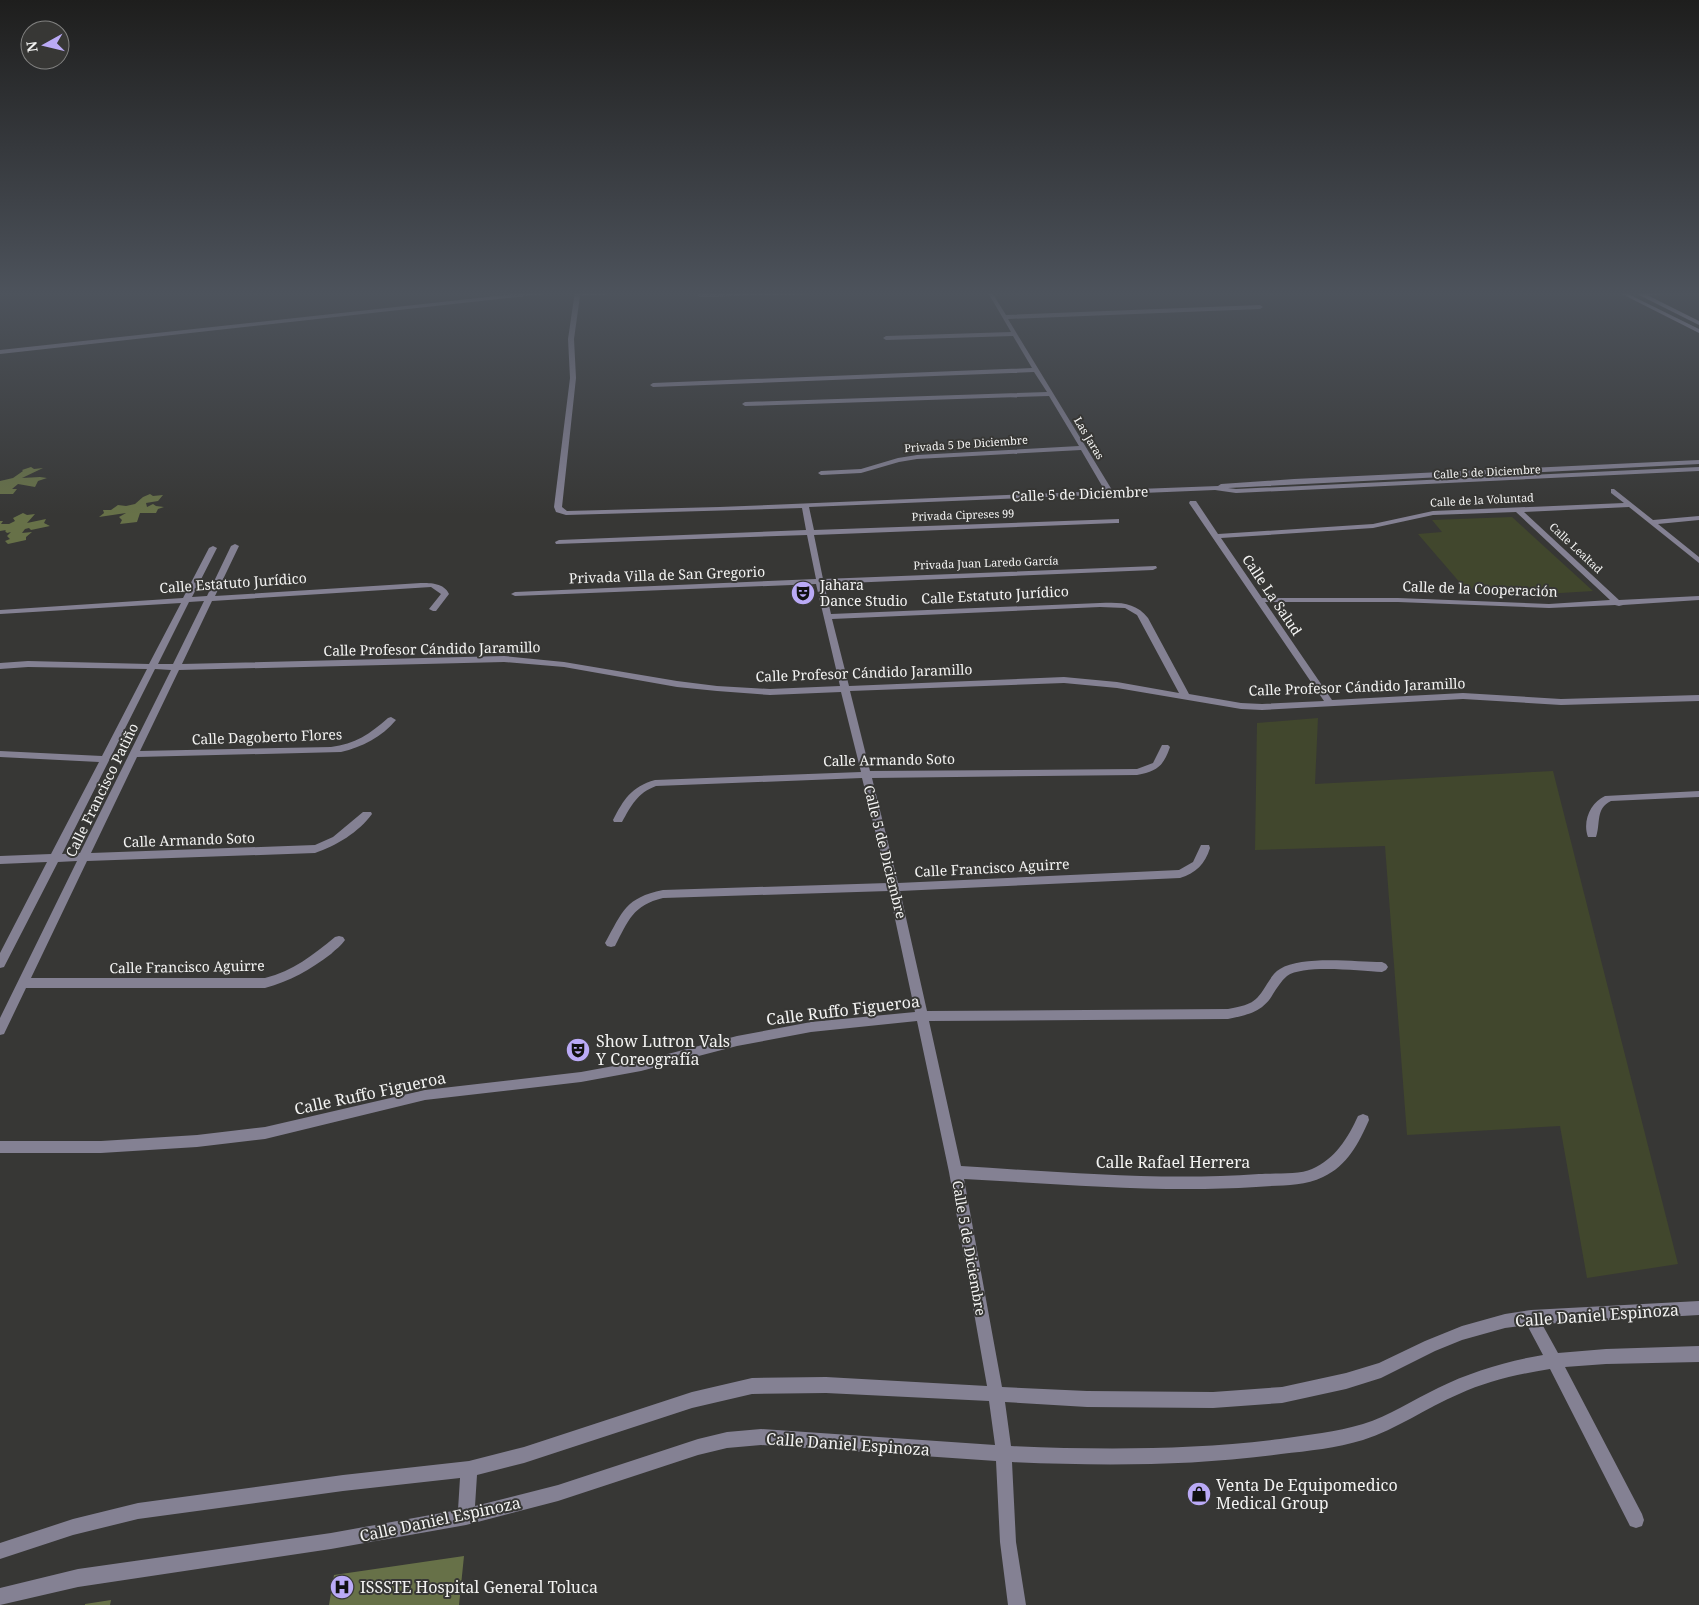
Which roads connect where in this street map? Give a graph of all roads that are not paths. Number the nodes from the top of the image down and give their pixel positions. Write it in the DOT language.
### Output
graph roads {
  1 [pos="572,366"];
  2 [pos="1034,366"];
  3 [pos="1037,370"];
  4 [pos="653,385"];
  5 [pos="1051,394"];
  6 [pos="745,404"];
  7 [pos="1084,448"];
  8 [pos="1699,462"];
  9 [pos="1699,469"];
  10 [pos="821,473"];
  11 [pos="1216,488"];
  12 [pos="1614,491"];
  13 [pos="1110,493"];
  14 [pos="1193,503"];
  15 [pos="1630,505"];
  16 [pos="805,506"];
  17 [pos="1517,510"];
  18 [pos="1699,518"];
  19 [pos="1116,521"];
  20 [pos="1652,522"];
  21 [pos="810,532"];
  22 [pos="1216,536"];
  23 [pos="559,542"];
  24 [pos="235,546"];
  25 [pos="214,548"];
  26 [pos="1699,561"];
  27 [pos="1153,568"];
  28 [pos="820,581"];
  29 [pos="515,594"];
  30 [pos="1699,598"];
  31 [pos="210,599"];
  32 [pos="1259,600"];
  33 [pos="186,601"];
  34 [pos="1619,604"];
  35 [pos="433,609"];
  36 [pos="0,612"];
  37 [pos="827,616"];
  38 [pos="0,666"];
  39 [pos="153,666"];
  40 [pos="176,667"];
  41 [pos="845,688"];
  42 [pos="1186,697"];
  43 [pos="1699,698"];
  44 [pos="1329,702"];
  45 [pos="391,720"];
  46 [pos="1165,747"];
  47 [pos="0,754"];
  48 [pos="134,754"];
  49 [pos="105,759"];
  50 [pos="866,774"];
  51 [pos="1699,794"];
  52 [pos="366,814"];
  53 [pos="618,820"];
  54 [pos="1592,834"];
  55 [pos="1205,848"];
  56 [pos="84,857"];
  57 [pos="54,859"];
  58 [pos="0,860"];
  59 [pos="894,887"];
  60 [pos="339,940"];
  61 [pos="611,943"];
  62 [pos="0,964"];
  63 [pos="1382,967"];
  64 [pos="23,983"];
  65 [pos="923,1016"];
  66 [pos="0,1030"];
  67 [pos="1363,1120"];
  68 [pos="0,1147"];
  69 [pos="956,1172"];
  70 [pos="1699,1308"];
  71 [pos="1531,1317"];
  72 [pos="1699,1354"];
  73 [pos="1554,1360"];
  74 [pos="996,1395"];
  75 [pos="1004,1454"];
  76 [pos="469,1468"];
  77 [pos="466,1517"];
  78 [pos="1636,1520"];
  79 [pos="0,1551"];
  80 [pos="0,1597"];
  81 [pos="1017,1605"];
  1 -- 16 [label="street"];
  2 -- 3 [label="street, Las Jaras"];
  3 -- 4 [label="street"];
  3 -- 5 [label="street, Las Jaras"];
  5 -- 6 [label="street"];
  5 -- 7 [label="street, Las Jaras"];
  7 -- 10 [label="street, Privada 5 De Diciembre"];
  7 -- 13 [label="street, Las Jaras"];
  8 -- 11 [label="street, Calle 5 de Diciembre"];
  9 -- 11 [label="street, Calle 5 de Diciembre"];
  11 -- 13 [label="street, Calle 5 de Diciembre"];
  12 -- 15 [label="street"];
  13 -- 16 [label="street, Calle 5 de Diciembre"];
  14 -- 22 [label="street, Calle La Salud"];
  15 -- 17 [label="street, Calle de la Voluntad"];
  15 -- 20 [label="street"];
  16 -- 21 [label="street, Calle 5 de Diciembre"];
  17 -- 22 [label="street, Calle de la Voluntad"];
  17 -- 34 [label="street, Calle Lealtad"];
  18 -- 20 [label="street"];
  19 -- 21 [label="street, Privada Cipreses 99"];
  20 -- 26 [label="street"];
  21 -- 23 [label="street"];
  21 -- 28 [label="street, Calle 5 de Diciembre"];
  22 -- 32 [label="street, Calle La Salud"];
  24 -- 31 [label="street, Calle Francisco Patiño"];
  25 -- 33 [label="street, Calle Francisco Patiño"];
  27 -- 28 [label="street, Privada Juan Laredo García"];
  28 -- 29 [label="street, Privada Villa de San Gregorio"];
  28 -- 37 [label="street, Calle 5 de Diciembre"];
  30 -- 34 [label="street, Calle de la Cooperación"];
  31 -- 33 [label="street, Calle Estatuto Jurídico"];
  31 -- 35 [label="street, Calle Estatuto Jurídico"];
  31 -- 40 [label="street, Calle Francisco Patiño"];
  32 -- 34 [label="street, Calle de la Cooperación"];
  32 -- 44 [label="street, Calle La Salud"];
  33 -- 36 [label="street, Calle Estatuto Jurídico"];
  33 -- 39 [label="street, Calle Francisco Patiño"];
  37 -- 41 [label="street, Calle 5 de Diciembre"];
  37 -- 42 [label="street, Calle Estatuto Jurídico"];
  38 -- 39 [label="street, Calle Profesor Cándido Jaramillo"];
  39 -- 40 [label="street, Calle Profesor Cándido Jaramillo"];
  39 -- 49 [label="street, Calle Francisco Patiño"];
  40 -- 41 [label="street, Calle Profesor Cándido Jaramillo"];
  40 -- 48 [label="street, Calle Francisco Patiño"];
  41 -- 42 [label="street, Calle Profesor Cándido Jaramillo"];
  41 -- 50 [label="street, Calle 5 de Diciembre"];
  42 -- 44 [label="street, Calle Profesor Cándido Jaramillo"];
  43 -- 44 [label="street, Calle Profesor Cándido Jaramillo"];
  45 -- 48 [label="street, Calle Dagoberto Flores"];
  46 -- 50 [label="street, Calle Armando Soto"];
  47 -- 49 [label="street"];
  48 -- 56 [label="street, Calle Francisco Patiño"];
  49 -- 57 [label="street, Calle Francisco Patiño"];
  50 -- 53 [label="street, Calle Armando Soto"];
  50 -- 59 [label="street, Calle 5 de Diciembre"];
  51 -- 54 [label="street"];
  52 -- 56 [label="street, Calle Armando Soto"];
  55 -- 59 [label="street, Calle Francisco Aguirre"];
  56 -- 57 [label="street, Calle Armando Soto"];
  56 -- 64 [label="street, Calle Francisco Patiño"];
  57 -- 58 [label="street, Calle Armando Soto"];
  57 -- 62 [label="street, Calle Francisco Patiño"];
  59 -- 61 [label="street, Calle Francisco Aguirre"];
  59 -- 65 [label="street, Calle 5 de Diciembre"];
  60 -- 64 [label="street, Calle Francisco Aguirre"];
  63 -- 65 [label="street, Calle Ruffo Figueroa"];
  64 -- 66 [label="street, Calle Francisco Patiño"];
  65 -- 68 [label="street, Calle Ruffo Figueroa"];
  65 -- 69 [label="street, Calle 5 de Diciembre"];
  67 -- 69 [label="street, Calle Rafael Herrera"];
  69 -- 74 [label="street, Calle 5 de Diciembre"];
  70 -- 71 [label="street, Calle Daniel Espinoza"];
  71 -- 73 [label="street"];
  71 -- 74 [label="street, Calle Daniel Espinoza"];
  72 -- 73 [label="street, Calle Daniel Espinoza"];
  73 -- 75 [label="street, Calle Daniel Espinoza"];
  73 -- 78 [label="street"];
  74 -- 75 [label="street, Calle 5 de Diciembre"];
  74 -- 76 [label="street, Calle Daniel Espinoza"];
  75 -- 77 [label="street, Calle Daniel Espinoza"];
  75 -- 81 [label="street, Calle 5 de Diciembre"];
  76 -- 77 [label="street"];
  76 -- 79 [label="street, Calle Daniel Espinoza"];
  77 -- 80 [label="street, Calle Daniel Espinoza"];
}
